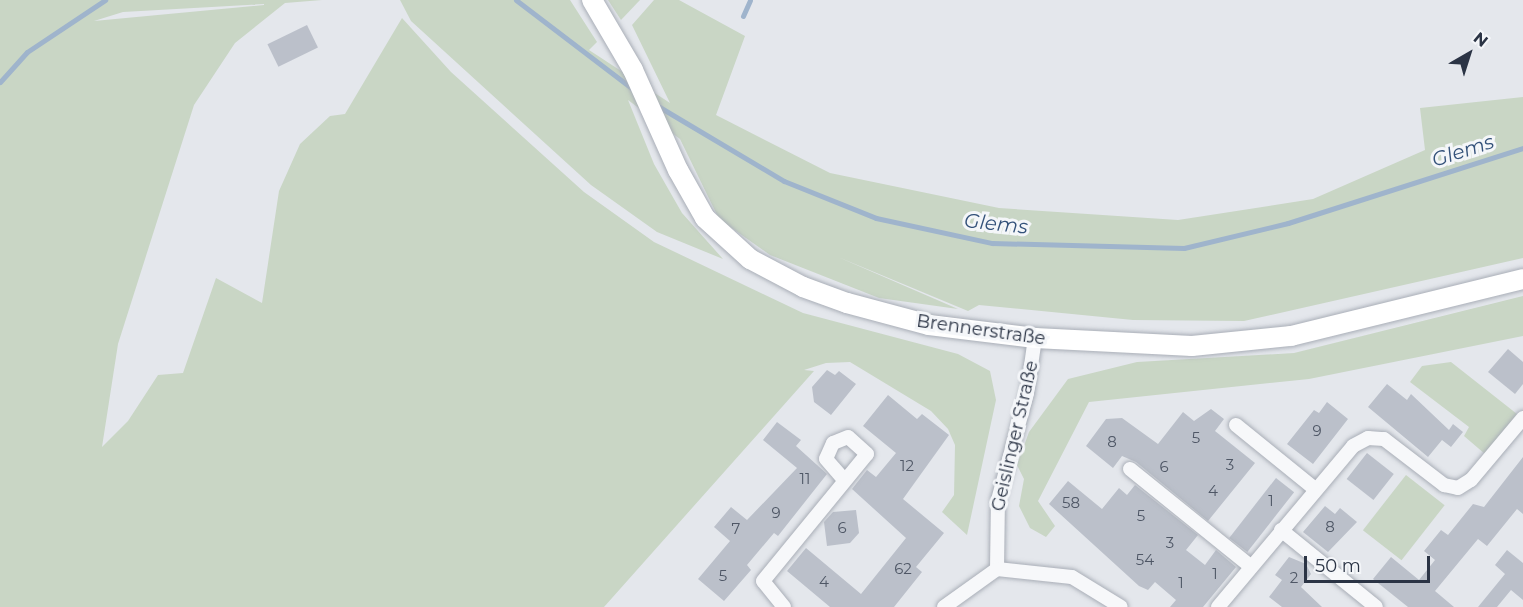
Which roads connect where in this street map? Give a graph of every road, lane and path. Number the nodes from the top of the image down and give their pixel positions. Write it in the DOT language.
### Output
graph roads {
  1 [pos="592,0"];
  2 [pos="1523,279"];
  3 [pos="1035,338"];
  4 [pos="1523,418"];
  5 [pos="1236,425"];
  6 [pos="1130,469"];
  7 [pos="844,480"];
  8 [pos="1315,489"];
  9 [pos="1281,530"];
  10 [pos="1250,566"];
  11 [pos="997,569"];
  12 [pos="784,607"];
  13 [pos="944,607"];
  14 [pos="1121,607"];
  15 [pos="1218,607"];
  16 [pos="1376,607"];
  1 -- 3 [label="main road, Brennerstraße"];
  2 -- 3 [label="main road, Brennerstraße"];
  3 -- 11 [label="street, Geislinger Straße"];
  4 -- 8 [label="street"];
  5 -- 8 [label="street"];
  6 -- 10 [label="street"];
  7 -- 12 [label="street"];
  8 -- 9 [label="street"];
  9 -- 10 [label="street"];
  9 -- 16 [label="street"];
  10 -- 15 [label="street"];
  11 -- 13 [label="street"];
  11 -- 14 [label="street"];
}
